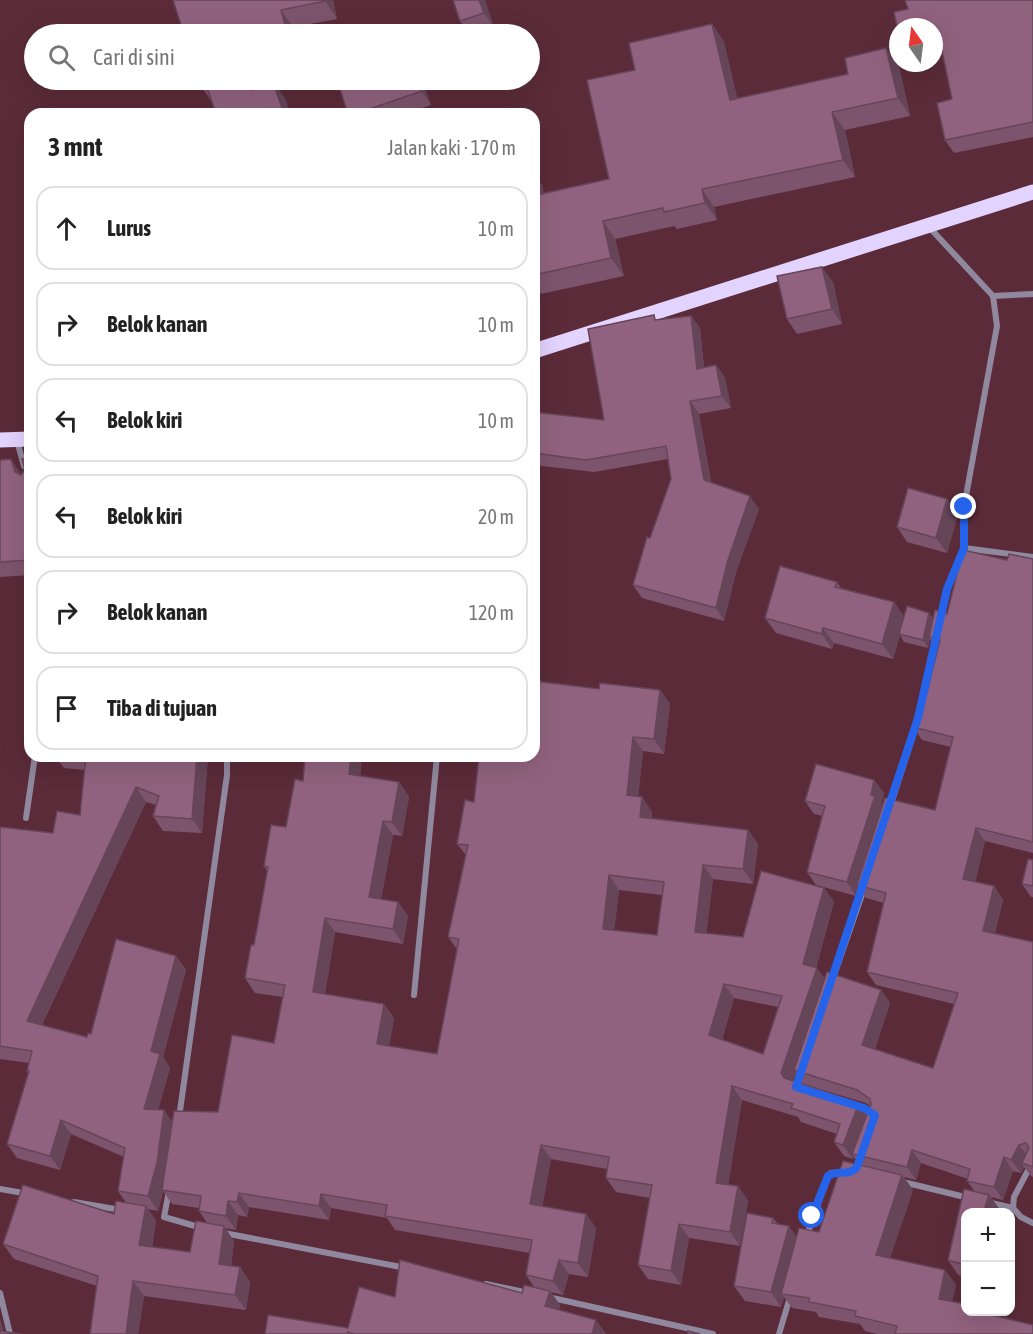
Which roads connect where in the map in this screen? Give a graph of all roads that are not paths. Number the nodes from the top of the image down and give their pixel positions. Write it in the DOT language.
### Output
graph roads {
  1 [pos="1033,192"];
  2 [pos="927,225"];
  3 [pos="1033,294"];
  4 [pos="993,296"];
  5 [pos="540,349"];
  6 [pos="23,440"];
  7 [pos="0,441"];
  8 [pos="964,548"];
  9 [pos="1033,557"];
  10 [pos="921,708"];
  11 [pos="918,718"];
  12 [pos="33,762"];
  13 [pos="227,762"];
  14 [pos="436,762"];
  15 [pos="888,815"];
  16 [pos="26,818"];
  17 [pos="867,880"];
  18 [pos="829,989"];
  19 [pos="414,995"];
  20 [pos="177,1132"];
  21 [pos="864,1146"];
  22 [pos="1033,1161"];
  23 [pos="854,1171"];
  24 [pos="866,1173"];
  25 [pos="900,1181"];
  26 [pos="170,1188"];
  27 [pos="0,1189"];
  28 [pos="33,1195"];
  29 [pos="65,1201"];
  30 [pos="1013,1208"];
  31 [pos="1015,1210"];
  32 [pos="131,1212"];
  33 [pos="153,1216"];
  34 [pos="164,1217"];
  35 [pos="1033,1223"];
  36 [pos="207,1230"];
  37 [pos="217,1232"];
  38 [pos="803,1248"];
  39 [pos="415,1270"];
  40 [pos="474,1281"];
  41 [pos="791,1291"];
  42 [pos="0,1293"];
  43 [pos="10,1334"];
  44 [pos="713,1334"];
  45 [pos="779,1334"];
  1 -- 2 [label="main road"];
  2 -- 4 [label="street"];
  2 -- 5 [label="main road"];
  3 -- 4 [label="street"];
  4 -- 8 [label="street"];
  6 -- 7 [label="main road"];
  8 -- 9 [label="street"];
  8 -- 10 [label="street"];
  11 -- 15 [label="street"];
  12 -- 16 [label="street"];
  13 -- 20 [label="street"];
  14 -- 19 [label="street"];
  17 -- 18 [label="street"];
  21 -- 23 [label="street"];
  22 -- 30 [label="street"];
  23 -- 24 [label="street"];
  23 -- 38 [label="street"];
  25 -- 30 [label="street"];
  26 -- 34 [label="street"];
  27 -- 28 [label="street"];
  29 -- 32 [label="street"];
  31 -- 35 [label="street"];
  33 -- 34 [label="street"];
  34 -- 36 [label="street"];
  37 -- 39 [label="street"];
  40 -- 44 [label="street"];
  41 -- 45 [label="street"];
  42 -- 43 [label="street"];
}
